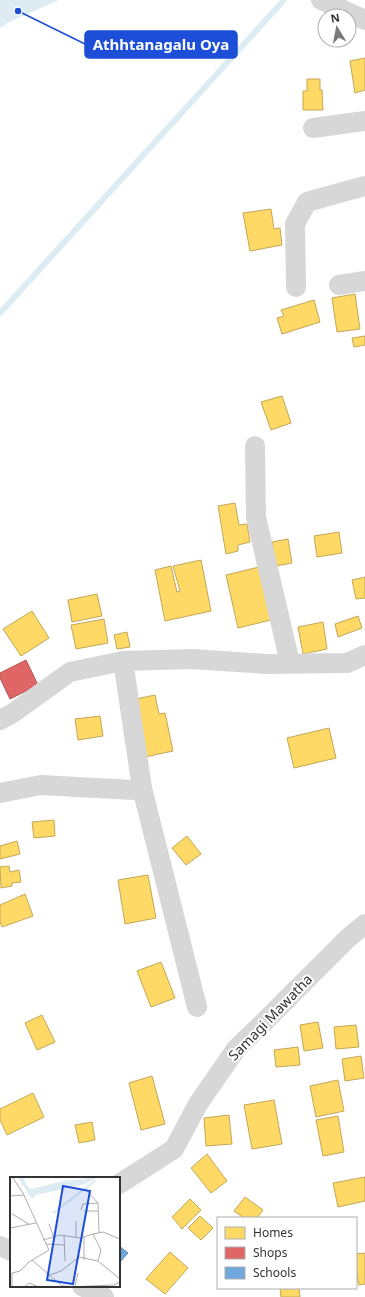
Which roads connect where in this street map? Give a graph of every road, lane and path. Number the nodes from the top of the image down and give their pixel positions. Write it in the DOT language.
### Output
graph roads {
  1 [pos="321,0"];
  2 [pos="365,20"];
  3 [pos="365,121"];
  4 [pos="313,128"];
  5 [pos="365,186"];
  6 [pos="365,281"];
  7 [pos="339,285"];
  8 [pos="296,286"];
  9 [pos="255,446"];
  10 [pos="365,655"];
  11 [pos="123,661"];
  12 [pos="290,663"];
  13 [pos="0,719"];
  14 [pos="142,788"];
  15 [pos="0,793"];
  16 [pos="365,924"];
  17 [pos="197,1007"];
  18 [pos="120,1183"];
  19 [pos="10,1237"];
  20 [pos="0,1242"];
  21 [pos="0,1246"];
  22 [pos="10,1251"];
  23 [pos="84,1287"];
  24 [pos="104,1297"];
  1 -- 2 [label="street"];
  3 -- 4 [label="street"];
  5 -- 8 [label="street"];
  6 -- 7 [label="street"];
  9 -- 12 [label="street"];
  10 -- 12 [label="street"];
  11 -- 12 [label="street"];
  11 -- 13 [label="street"];
  11 -- 14 [label="street"];
  14 -- 15 [label="street"];
  14 -- 17 [label="street"];
  16 -- 18 [label="street, Samagi Mawatha"];
  19 -- 20 [label="street"];
  21 -- 22 [label="street"];
  23 -- 24 [label="street"];
}
